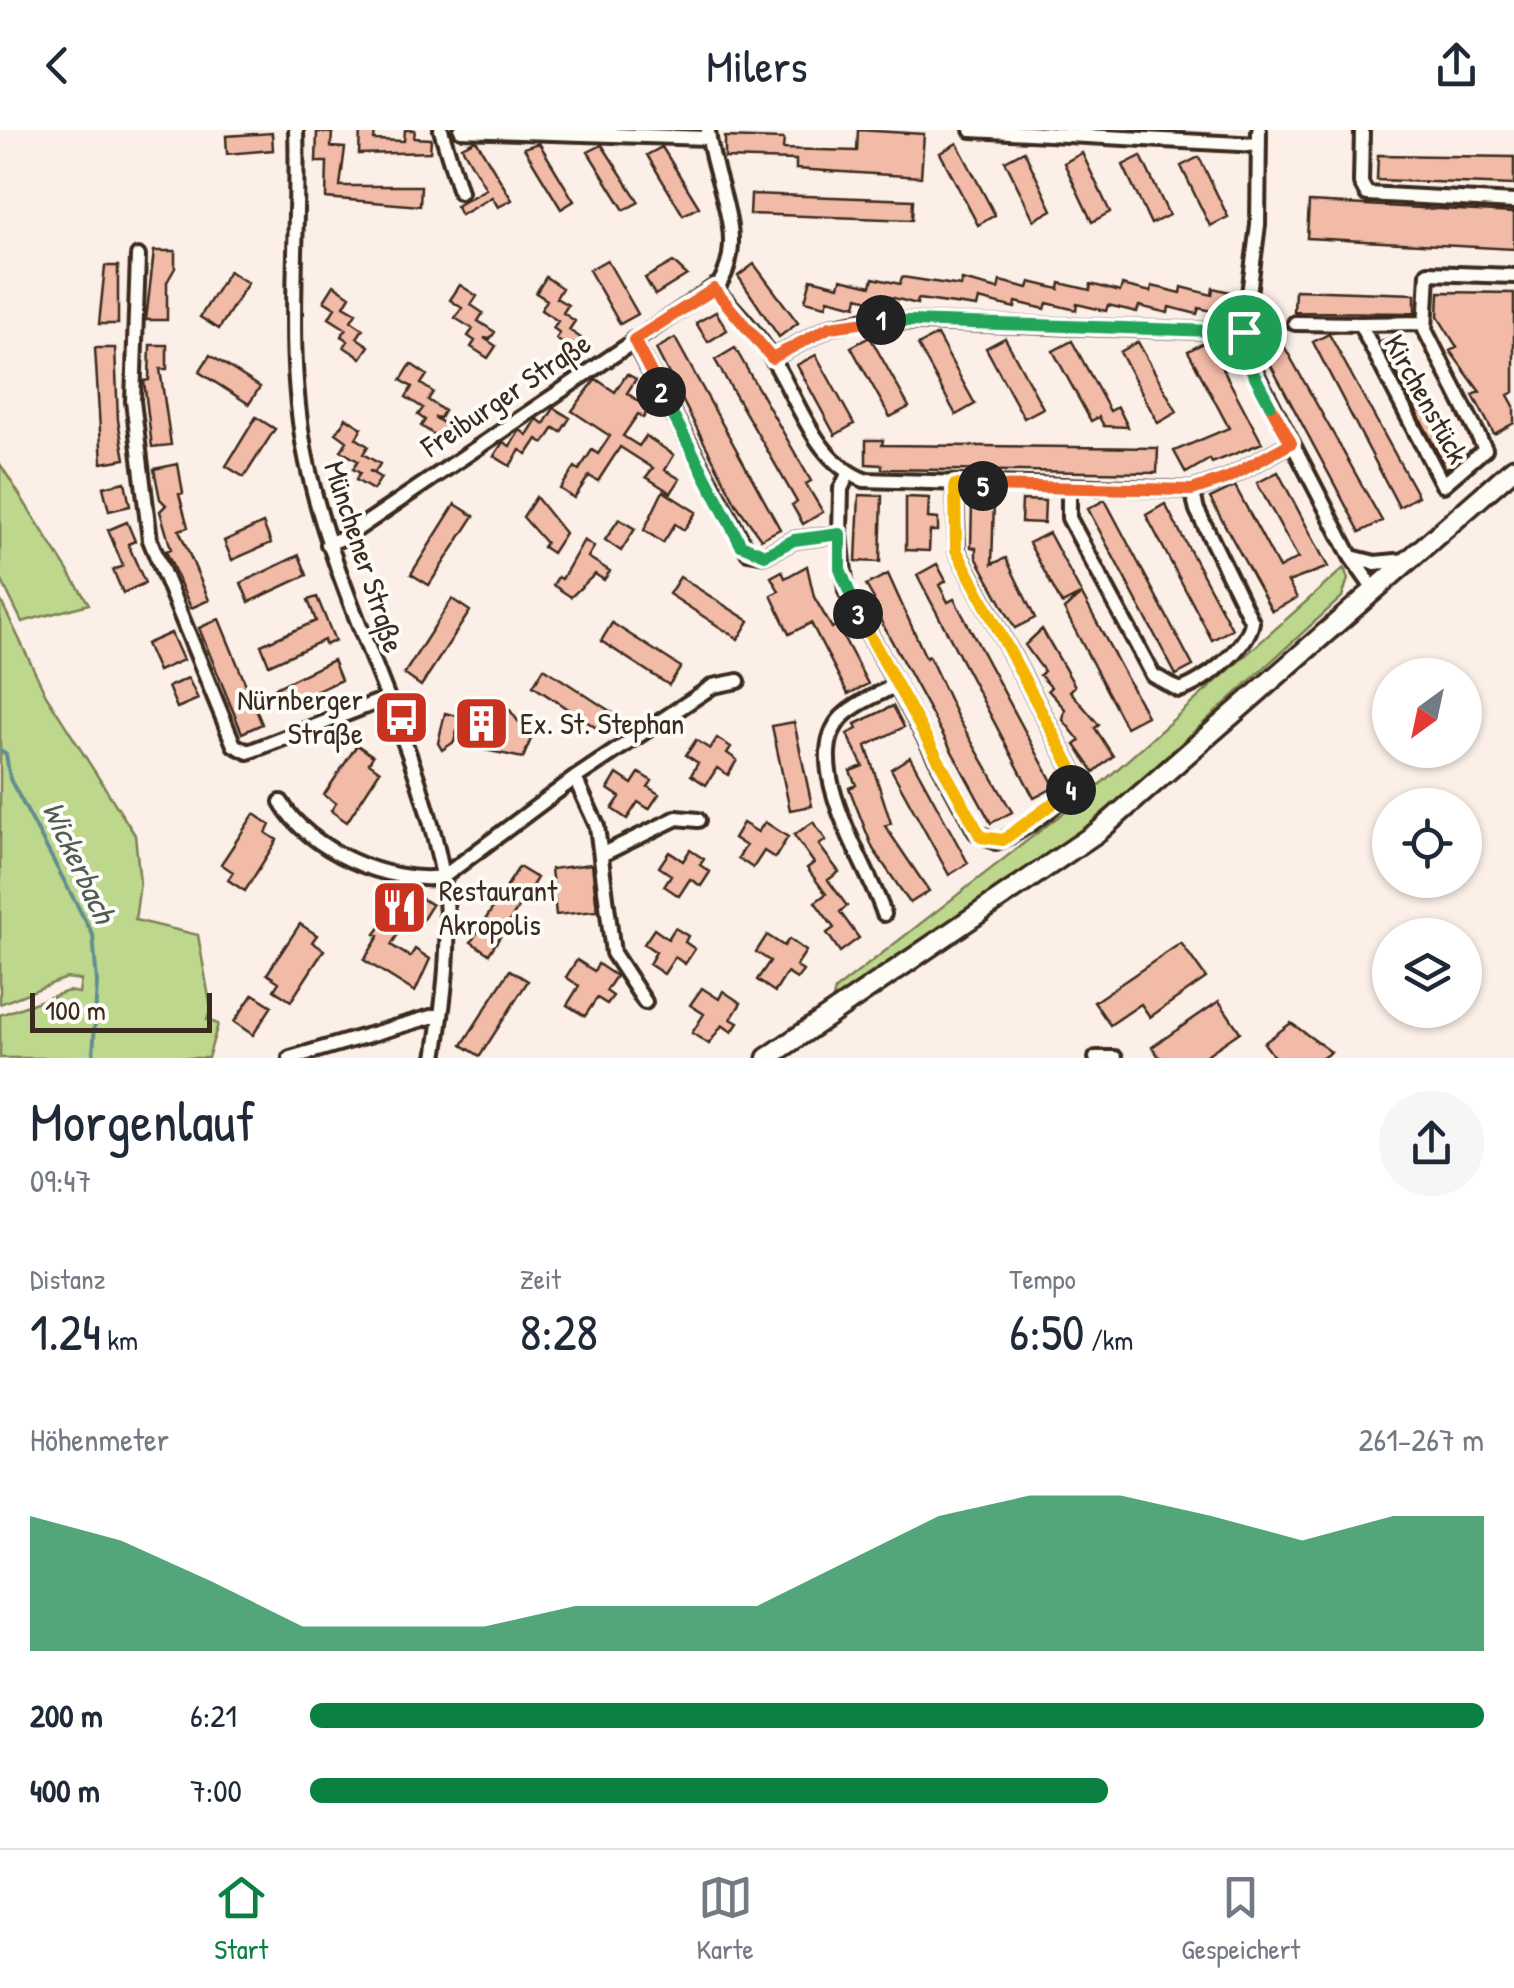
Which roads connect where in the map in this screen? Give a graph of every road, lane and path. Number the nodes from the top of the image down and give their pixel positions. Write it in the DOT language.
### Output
graph roads {
  1 [pos="296,130"];
  2 [pos="441,130"];
  3 [pos="461,130"];
  4 [pos="971,130"];
  5 [pos="1259,130"];
  6 [pos="1362,130"];
  7 [pos="1064,133"];
  8 [pos="708,134"];
  9 [pos="1259,145"];
  10 [pos="460,192"];
  11 [pos="1514,202"];
  12 [pos="138,256"];
  13 [pos="1514,276"];
  14 [pos="714,289"];
  15 [pos="1295,323"];
  16 [pos="1424,323"];
  17 [pos="1360,324"];
  18 [pos="1244,332"];
  19 [pos="634,340"];
  20 [pos="772,358"];
  21 [pos="1291,443"];
  22 [pos="1514,468"];
  23 [pos="848,474"];
  24 [pos="955,485"];
  25 [pos="1068,489"];
  26 [pos="1192,490"];
  27 [pos="840,534"];
  28 [pos="328,544"];
  29 [pos="1352,556"];
  30 [pos="1407,560"];
  31 [pos="1373,588"];
  32 [pos="738,681"];
  33 [pos="896,685"];
  34 [pos="385,700"];
  35 [pos="575,778"];
  36 [pos="280,802"];
  37 [pos="698,820"];
  38 [pos="603,854"];
  39 [pos="443,878"];
  40 [pos="884,914"];
  41 [pos="645,1002"];
  42 [pos="441,1014"];
  43 [pos="290,1058"];
  44 [pos="435,1058"];
  45 [pos="767,1058"];
  46 [pos="1096,1058"];
  47 [pos="1115,1058"];
  1 -- 28 [label="street, Münchener Straße"];
  2 -- 10 [label="street"];
  3 -- 8 [label="street"];
  4 -- 7 [label="street"];
  5 -- 9 [label="street"];
  6 -- 11 [label="street"];
  7 -- 9 [label="street"];
  8 -- 14 [label="street"];
  9 -- 18 [label="street"];
  12 -- 34 [label="street"];
  13 -- 16 [label="street, Kirchenstück"];
  14 -- 19 [label="street, Freiburger Straße"];
  14 -- 20 [label="street"];
  15 -- 17 [label="street, Kirchenstück"];
  16 -- 17 [label="street, Kirchenstück"];
  16 -- 17 [label="street, Kirchenstück"];
  18 -- 20 [label="street"];
  18 -- 21 [label="street"];
  19 -- 27 [label="street"];
  19 -- 28 [label="street, Freiburger Straße"];
  20 -- 23 [label="street"];
  21 -- 26 [label="street"];
  21 -- 29 [label="street"];
  22 -- 30 [label="main road"];
  23 -- 24 [label="street"];
  23 -- 27 [label="street"];
  24 -- 25 [label="street"];
  24 -- 33 [label="street"];
  25 -- 26 [label="street"];
  25 -- 26 [label="street"];
  27 -- 33 [label="street"];
  28 -- 34 [label="street, Münchener Straße"];
  29 -- 30 [label="street"];
  29 -- 31 [label="street"];
  30 -- 31 [label="main road"];
  31 -- 45 [label="main road"];
  32 -- 35 [label="street"];
  33 -- 40 [label="street"];
  34 -- 39 [label="street, Münchener Straße"];
  35 -- 38 [label="street"];
  35 -- 39 [label="street"];
  36 -- 39 [label="street"];
  37 -- 38 [label="street"];
  38 -- 41 [label="street"];
  39 -- 42 [label="street, Münchener Straße"];
  42 -- 43 [label="street"];
  42 -- 44 [label="street, Münchener Straße"];
  46 -- 47 [label="street"];
}
